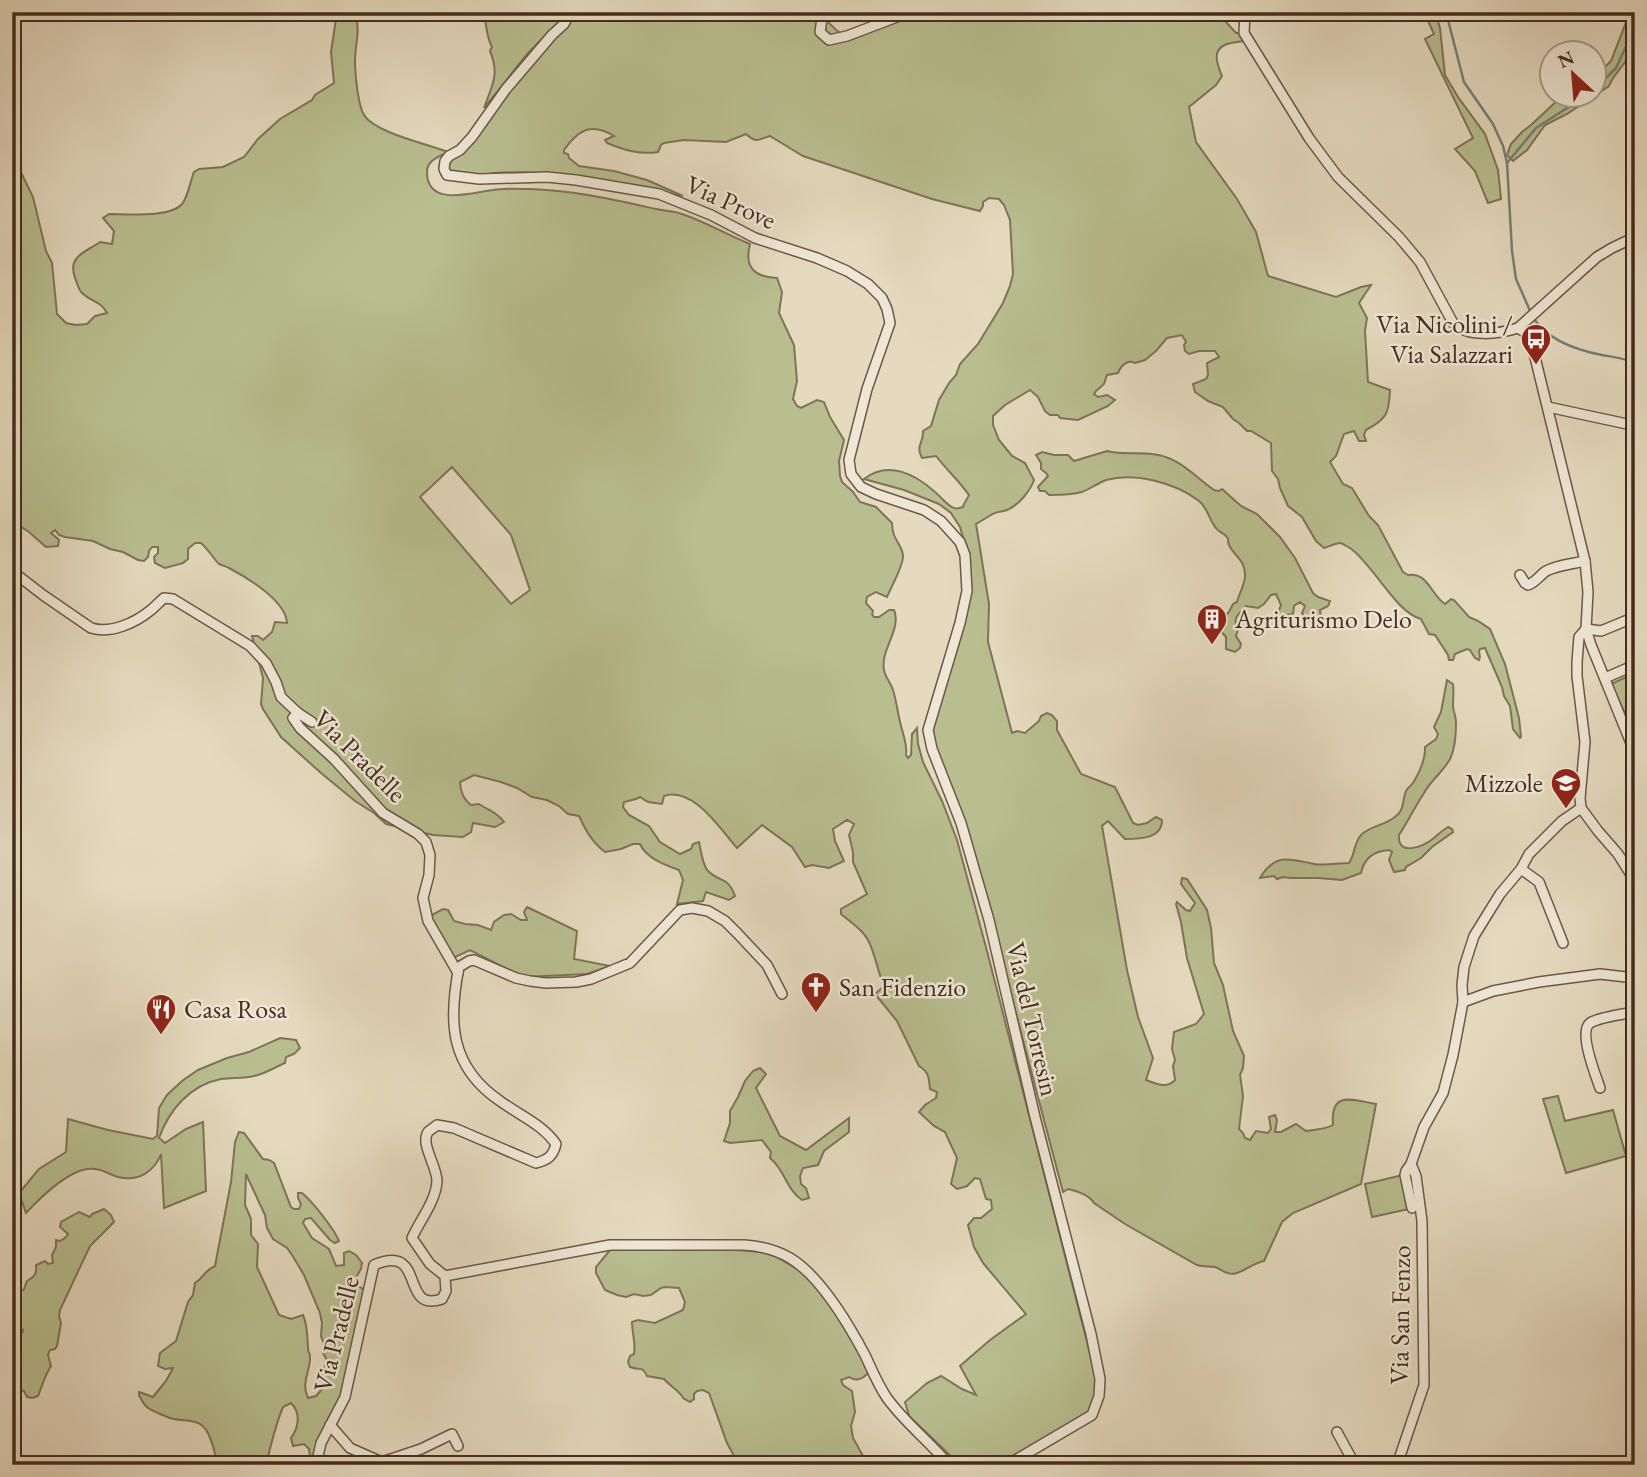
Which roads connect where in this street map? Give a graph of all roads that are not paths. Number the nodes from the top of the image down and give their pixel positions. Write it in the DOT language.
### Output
graph roads {
  1 [pos="570,12"];
  2 [pos="823,12"];
  3 [pos="910,12"];
  4 [pos="1245,12"];
  5 [pos="1635,237"];
  6 [pos="1520,326"];
  7 [pos="1548,407"];
  8 [pos="1635,428"];
  9 [pos="960,542"];
  10 [pos="1585,561"];
  11 [pos="12,571"];
  12 [pos="1520,575"];
  13 [pos="1635,617"];
  14 [pos="1586,629"];
  15 [pos="1635,665"];
  16 [pos="1605,678"];
  17 [pos="298,713"];
  18 [pos="312,722"];
  19 [pos="1635,753"];
  20 [pos="1581,808"];
  21 [pos="1521,869"];
  22 [pos="1635,881"];
  23 [pos="1563,943"];
  24 [pos="458,973"];
  25 [pos="1635,978"];
  26 [pos="782,994"];
  27 [pos="1463,1002"];
  28 [pos="1635,1012"];
  29 [pos="1600,1088"];
  30 [pos="1411,1164"];
  31 [pos="1412,1208"];
  32 [pos="445,1276"];
  33 [pos="330,1425"];
  34 [pos="1337,1432"];
  35 [pos="458,1446"];
  36 [pos="316,1465"];
  37 [pos="950,1465"];
  38 [pos="1007,1465"];
  39 [pos="1355,1465"];
  40 [pos="1397,1465"];
  1 -- 9 [label="street, Via Prove"];
  2 -- 3 [label="street"];
  4 -- 6 [label="street"];
  5 -- 6 [label="street"];
  6 -- 7 [label="street"];
  7 -- 8 [label="street"];
  7 -- 10 [label="street"];
  9 -- 38 [label="street, Via del Torresin"];
  10 -- 12 [label="street"];
  10 -- 14 [label="street"];
  11 -- 17 [label="street, Via Pradelle"];
  13 -- 14 [label="street"];
  14 -- 16 [label="street"];
  14 -- 20 [label="street"];
  15 -- 16 [label="street"];
  16 -- 19 [label="street"];
  17 -- 18 [label="street, Via Pradelle"];
  17 -- 24 [label="street, Via Pradelle"];
  20 -- 21 [label="street, Via San Fenzo"];
  20 -- 22 [label="street"];
  21 -- 23 [label="street"];
  21 -- 27 [label="street, Via San Fenzo"];
  24 -- 26 [label="street"];
  24 -- 32 [label="street"];
  25 -- 27 [label="street"];
  27 -- 30 [label="street, Via San Fenzo"];
  28 -- 29 [label="street"];
  30 -- 31 [label="street, Via San Fenzo"];
  30 -- 40 [label="street, Via San Fenzo"];
  32 -- 33 [label="street, Via Pradelle"];
  32 -- 37 [label="street"];
  33 -- 35 [label="street, Via Pradelle"];
  33 -- 36 [label="street, Via Pradelle"];
  34 -- 39 [label="street"];
}
